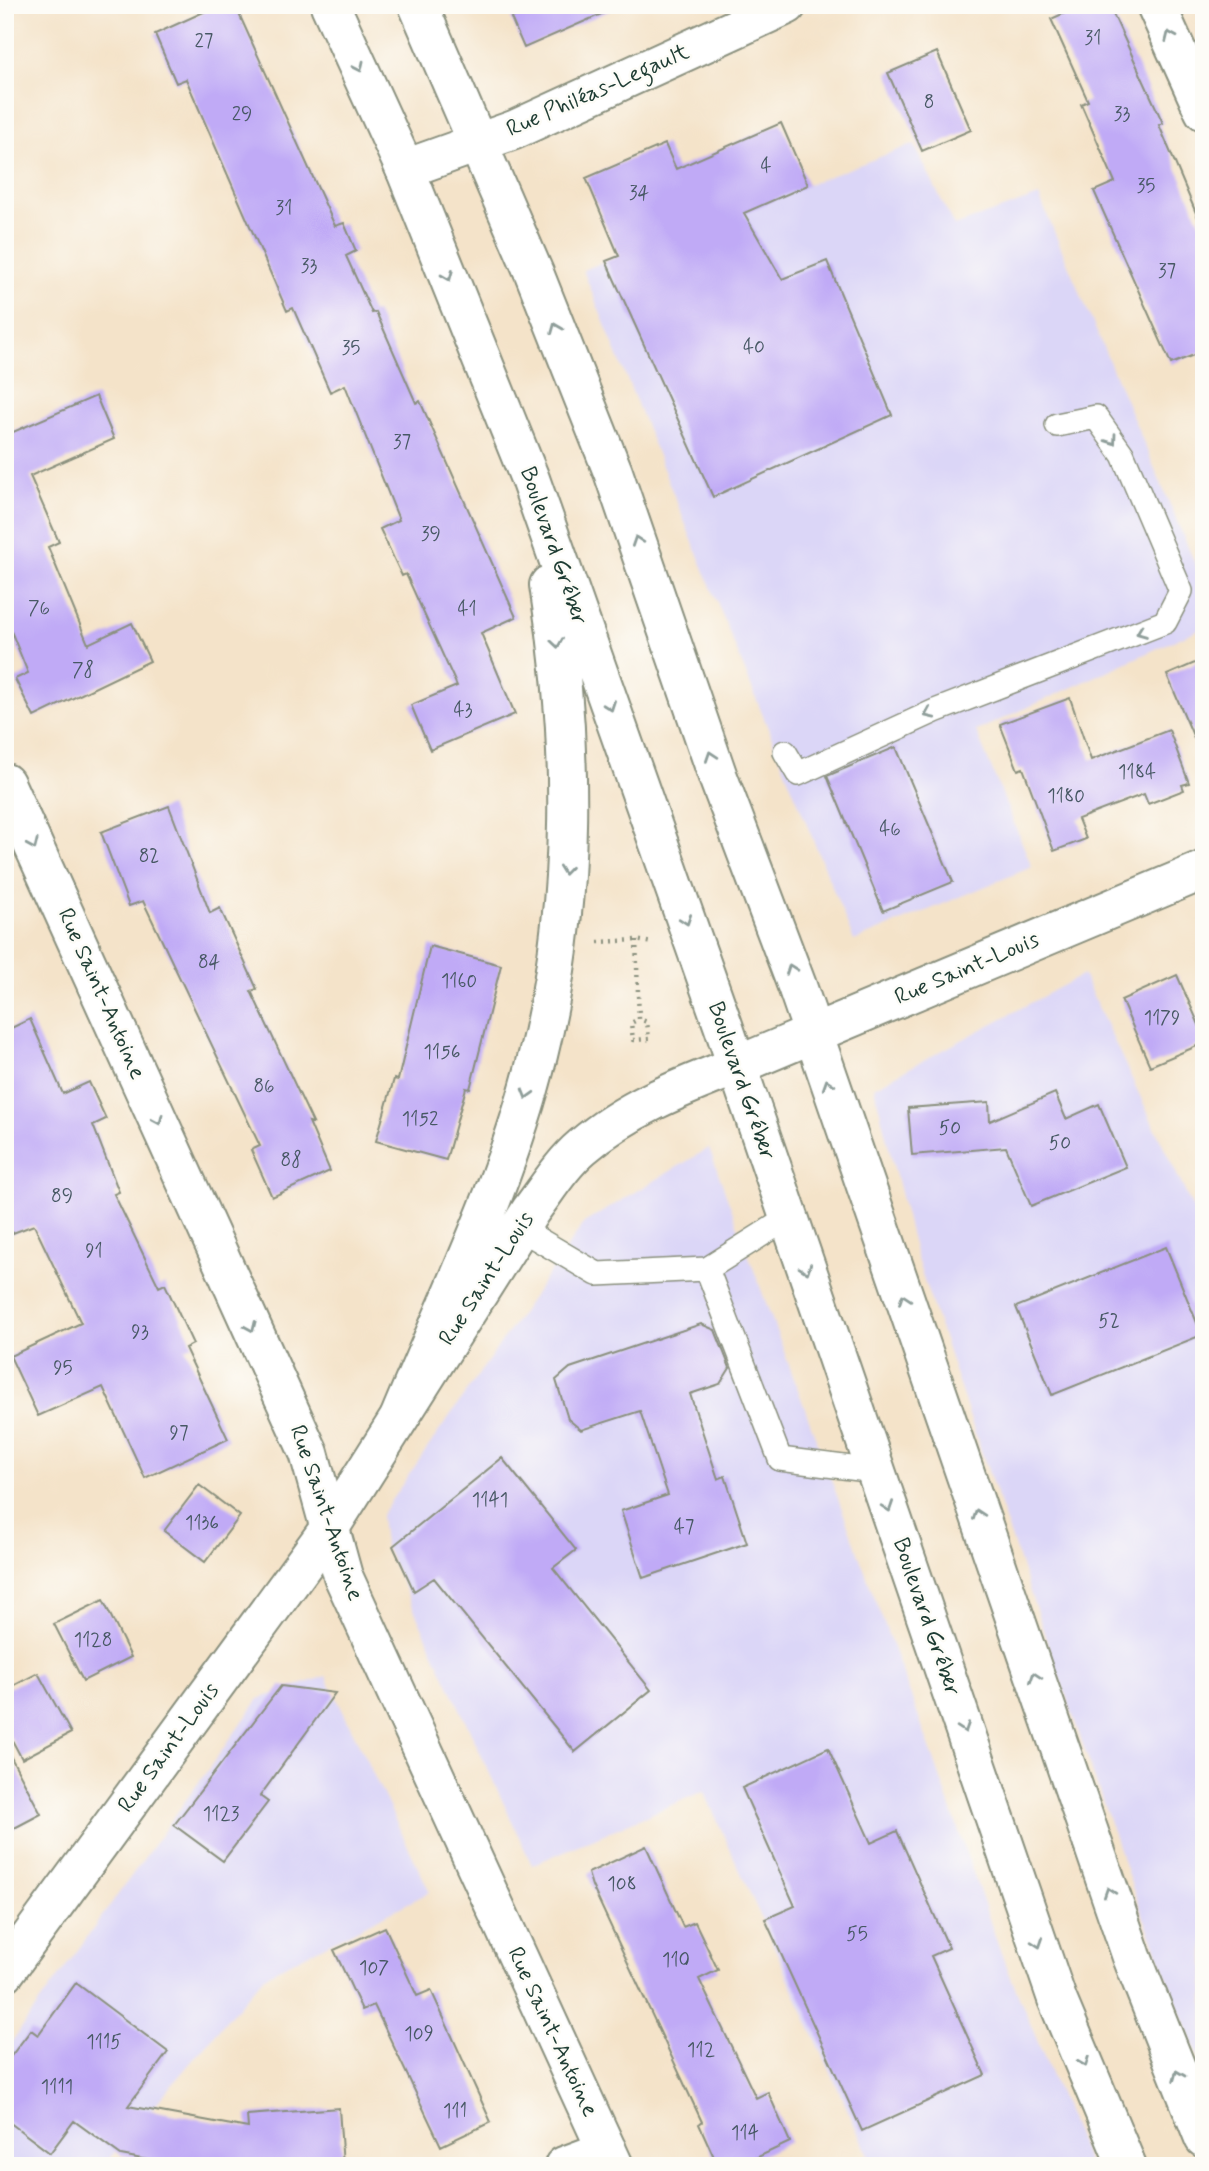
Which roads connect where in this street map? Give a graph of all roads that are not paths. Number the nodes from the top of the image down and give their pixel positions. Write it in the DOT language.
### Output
graph roads {
  1 [pos="330,5"];
  2 [pos="418,5"];
  3 [pos="787,5"];
  4 [pos="1156,5"];
  5 [pos="1204,111"];
  6 [pos="479,143"];
  7 [pos="405,169"];
  8 [pos="1056,425"];
  9 [pos="530,479"];
  10 [pos="785,752"];
  11 [pos="5,783"];
  12 [pos="1204,870"];
  13 [pos="812,1034"];
  14 [pos="736,1066"];
  15 [pos="788,1218"];
  16 [pos="519,1228"];
  17 [pos="707,1269"];
  18 [pos="400,1416"];
  19 [pos="875,1471"];
  20 [pos="329,1530"];
  21 [pos="5,1972"];
  22 [pos="1204,2138"];
  23 [pos="611,2158"];
  24 [pos="564,2166"];
  25 [pos="1127,2166"];
  1 -- 7 [label="main road, Boulevard Gréber, one-way"];
  2 -- 6 [label="main road"];
  3 -- 6 [label="main road, Rue Philéas-Legault"];
  5 -- 4 [label="main road, one-way"];
  6 -- 7 [label="main road, Rue Philéas-Legault"];
  13 -- 6 [label="main road, one-way"];
  7 -- 9 [label="main road, Boulevard Gréber, one-way"];
  8 -- 10 [label="lane, one-way"];
  9 -- 14 [label="main road, Boulevard Gréber, one-way"];
  9 -- 18 [label="main road, one-way"];
  11 -- 20 [label="main road, Rue Saint-Antoine, one-way"];
  12 -- 13 [label="main road, Rue Saint-Louis"];
  13 -- 14 [label="main road, Rue Saint-Louis"];
  22 -- 13 [label="main road, one-way"];
  14 -- 15 [label="main road, Boulevard Gréber"];
  14 -- 16 [label="main road, Rue Saint-Louis"];
  15 -- 17 [label="lane"];
  15 -- 19 [label="main road, Boulevard Gréber, one-way"];
  16 -- 17 [label="lane"];
  16 -- 18 [label="main road, Rue Saint-Louis"];
  17 -- 19 [label="lane"];
  18 -- 20 [label="main road, Rue Saint-Louis"];
  19 -- 25 [label="main road, Boulevard Gréber, one-way"];
  20 -- 21 [label="main road, Rue Saint-Louis"];
  20 -- 23 [label="main road, Rue Saint-Antoine"];
  23 -- 24 [label="main road"];
}
